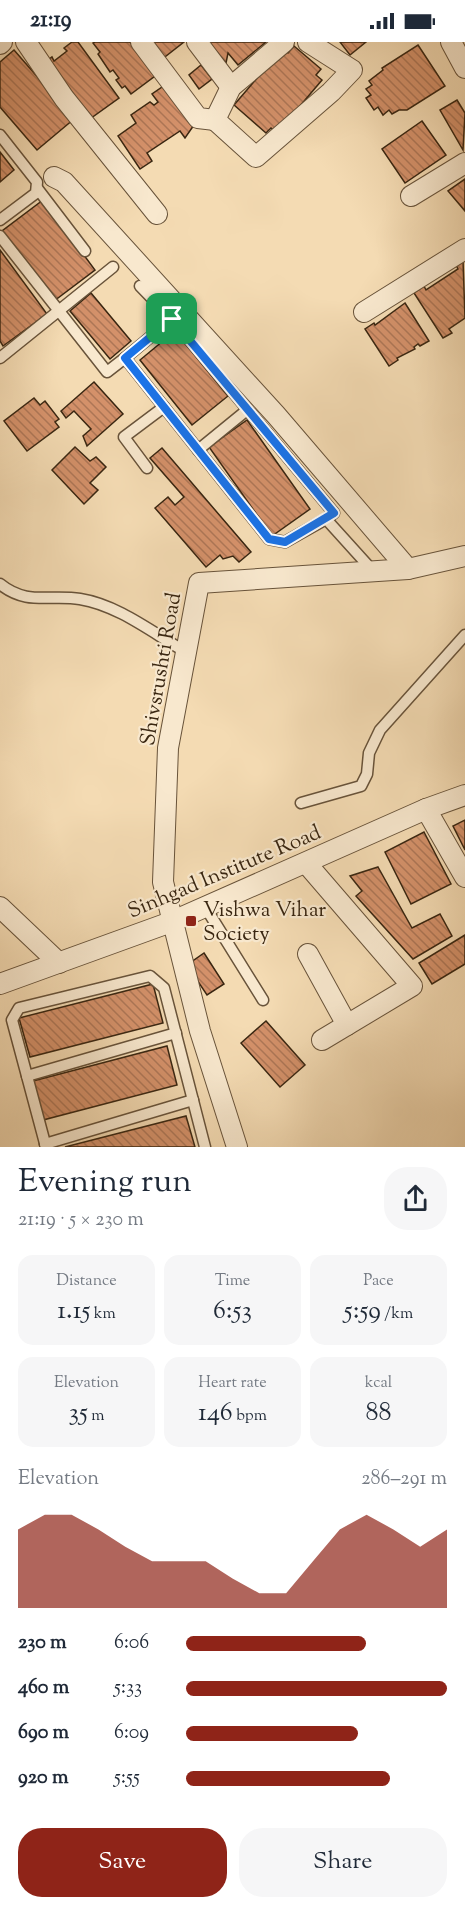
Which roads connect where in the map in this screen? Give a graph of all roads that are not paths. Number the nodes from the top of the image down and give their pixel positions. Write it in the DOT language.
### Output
graph roads {
  1 [pos="26,42"];
  2 [pos="141,42"];
  3 [pos="197,42"];
  4 [pos="284,42"];
  5 [pos="308,42"];
  6 [pos="451,42"];
  7 [pos="465,68"];
  8 [pos="231,87"];
  9 [pos="214,120"];
  10 [pos="0,135"];
  11 [pos="465,163"];
  12 [pos="54,177"];
  13 [pos="35,183"];
  14 [pos="411,196"];
  15 [pos="157,214"];
  16 [pos="0,220"];
  17 [pos="0,236"];
  18 [pos="465,249"];
  19 [pos="85,251"];
  20 [pos="113,267"];
  21 [pos="140,286"];
  22 [pos="59,310"];
  23 [pos="364,312"];
  24 [pos="172,319"];
  25 [pos="2,353"];
  26 [pos="125,358"];
  27 [pos="164,408"];
  28 [pos="247,410"];
  29 [pos="198,450"];
  30 [pos="147,468"];
  31 [pos="326,519"];
  32 [pos="465,556"];
  33 [pos="408,569"];
  34 [pos="374,571"];
  35 [pos="0,584"];
  36 [pos="465,635"];
  37 [pos="186,652"];
  38 [pos="465,795"];
  39 [pos="301,803"];
  40 [pos="426,809"];
  41 [pos="306,863"];
  42 [pos="465,877"];
  43 [pos="204,905"];
  44 [pos="0,907"];
  45 [pos="171,922"];
  46 [pos="308,954"];
  47 [pos="59,963"];
  48 [pos="0,984"];
  49 [pos="263,1000"];
  50 [pos="347,1025"];
  51 [pos="176,1033"];
  52 [pos="322,1040"];
  53 [pos="27,1076"];
  54 [pos="193,1100"];
  55 [pos="46,1145"];
  56 [pos="233,1146"];
  57 [pos="205,1147"];
  1 -- 15 [label="street"];
  2 -- 9 [label="street"];
  3 -- 8 [label="street"];
  4 -- 8 [label="street"];
  5 -- 9 [label="street"];
  6 -- 7 [label="street"];
  8 -- 9 [label="street"];
  10 -- 13 [label="lane"];
  11 -- 14 [label="street"];
  12 -- 13 [label="lane"];
  12 -- 33 [label="street"];
  13 -- 16 [label="lane"];
  13 -- 19 [label="lane"];
  17 -- 22 [label="lane"];
  18 -- 23 [label="street"];
  20 -- 22 [label="lane"];
  21 -- 24 [label="lane"];
  22 -- 25 [label="lane"];
  22 -- 26 [label="lane"];
  24 -- 26 [label="lane"];
  24 -- 28 [label="lane"];
  26 -- 27 [label="lane"];
  27 -- 29 [label="lane"];
  27 -- 30 [label="lane"];
  28 -- 29 [label="lane"];
  28 -- 31 [label="lane"];
  29 -- 31 [label="lane"];
  31 -- 34 [label="lane"];
  32 -- 33 [label="street, Shivsrushti Road"];
  33 -- 34 [label="street, Shivsrushti Road"];
  34 -- 37 [label="street, Shivsrushti Road"];
  35 -- 37 [label="lane"];
  36 -- 39 [label="lane"];
  37 -- 45 [label="street, Shivsrushti Road"];
  38 -- 40 [label="street, Sinhgad Institute Road"];
  40 -- 41 [label="street, Sinhgad Institute Road"];
  40 -- 42 [label="street"];
  41 -- 43 [label="street, Sinhgad Institute Road"];
  41 -- 50 [label="street"];
  43 -- 45 [label="street, Sinhgad Institute Road"];
  43 -- 49 [label="lane"];
  44 -- 47 [label="street"];
  45 -- 47 [label="street, Sinhgad Institute Road"];
  45 -- 56 [label="street, Shivsrushti Road"];
  46 -- 50 [label="street"];
  47 -- 48 [label="street, Sinhgad Institute Road"];
  50 -- 52 [label="street"];
  51 -- 53 [label="lane"];
  51 -- 53 [label="lane"];
  51 -- 54 [label="lane"];
  53 -- 55 [label="lane"];
  54 -- 55 [label="lane"];
  54 -- 57 [label="lane"];
}
